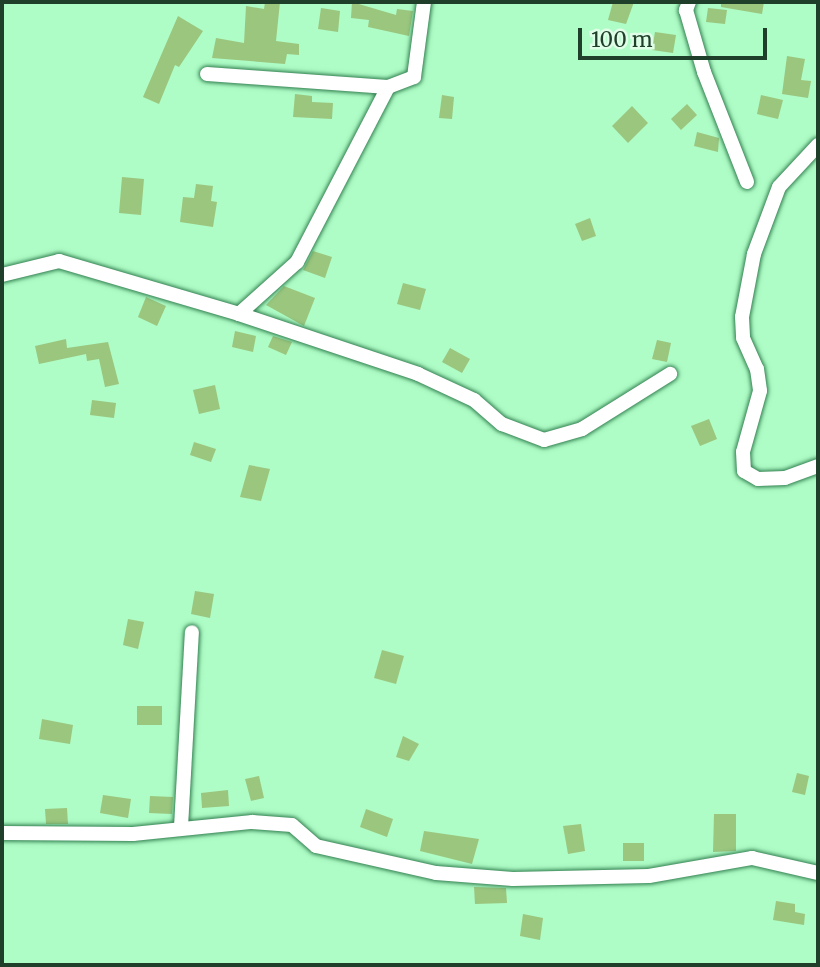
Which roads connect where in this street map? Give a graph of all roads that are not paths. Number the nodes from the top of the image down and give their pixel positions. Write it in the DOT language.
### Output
graph roads {
  1 [pos="424,2"];
  2 [pos="689,2"];
  3 [pos="207,74"];
  4 [pos="388,87"];
  5 [pos="818,145"];
  6 [pos="747,182"];
  7 [pos="2,275"];
  8 [pos="239,314"];
  9 [pos="670,374"];
  10 [pos="818,466"];
  11 [pos="192,632"];
  12 [pos="181,827"];
  13 [pos="2,833"];
  14 [pos="818,873"];
  1 -- 4 [label="street"];
  2 -- 6 [label="street"];
  3 -- 4 [label="street"];
  4 -- 8 [label="street"];
  5 -- 10 [label="street"];
  7 -- 8 [label="street"];
  8 -- 9 [label="street"];
  11 -- 12 [label="street"];
  12 -- 13 [label="street"];
  12 -- 14 [label="street"];
}
